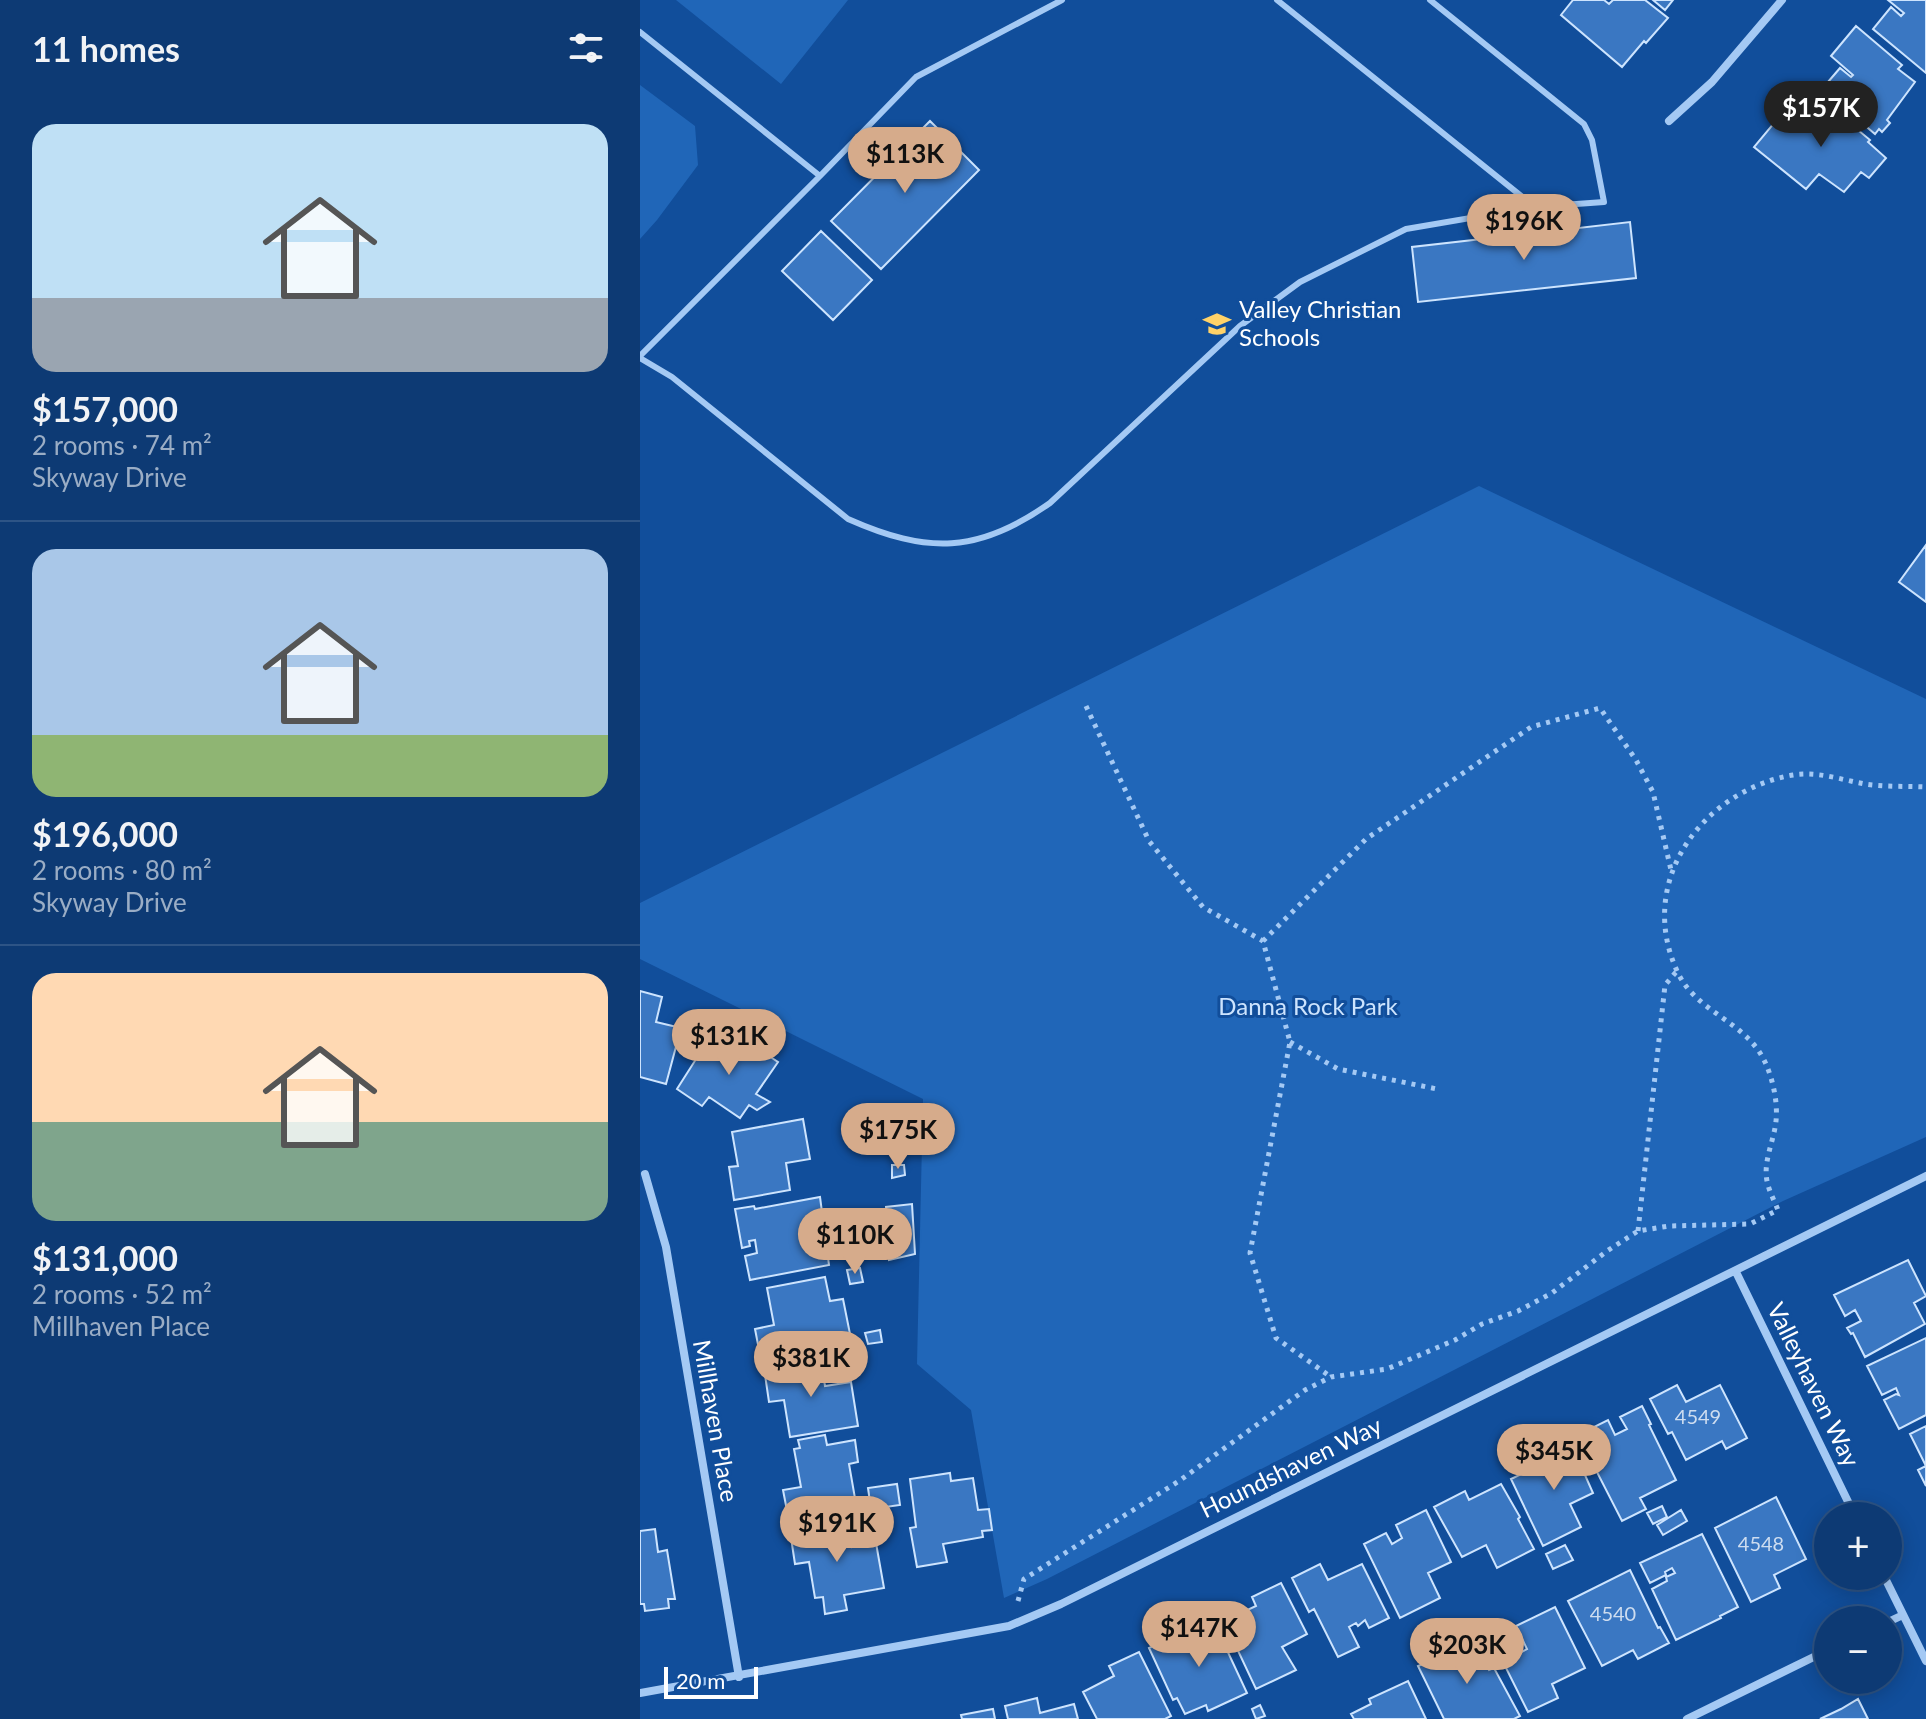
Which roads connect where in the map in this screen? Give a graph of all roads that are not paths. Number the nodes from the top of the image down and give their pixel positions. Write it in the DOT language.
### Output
graph roads {
  1 [pos="1062,0"];
  2 [pos="1277,0"];
  3 [pos="1430,0"];
  4 [pos="1782,0"];
  5 [pos="640,32"];
  6 [pos="1669,121"];
  7 [pos="820,176"];
  8 [pos="1535,207"];
  9 [pos="640,357"];
  10 [pos="645,1174"];
  11 [pos="1926,1176"];
  12 [pos="1736,1272"];
  13 [pos="1848,1502"];
  14 [pos="1891,1590"];
  15 [pos="1903,1615"];
  16 [pos="1814,1657"];
  17 [pos="1926,1661"];
  18 [pos="739,1677"];
  19 [pos="640,1693"];
  20 [pos="1687,1719"];
  1 -- 7 [label="lane"];
  2 -- 8 [label="lane"];
  3 -- 8 [label="lane"];
  4 -- 6 [label="street"];
  5 -- 7 [label="lane"];
  7 -- 9 [label="lane"];
  8 -- 9 [label="lane"];
  10 -- 18 [label="street, Millhaven Place"];
  11 -- 12 [label="street, Houndshaven Way"];
  12 -- 13 [label="street, Valleyhaven Way"];
  12 -- 18 [label="street, Houndshaven Way"];
  14 -- 15 [label="street"];
  15 -- 17 [label="street"];
  16 -- 20 [label="street"];
  18 -- 19 [label="street, Houndshaven Way"];
}
